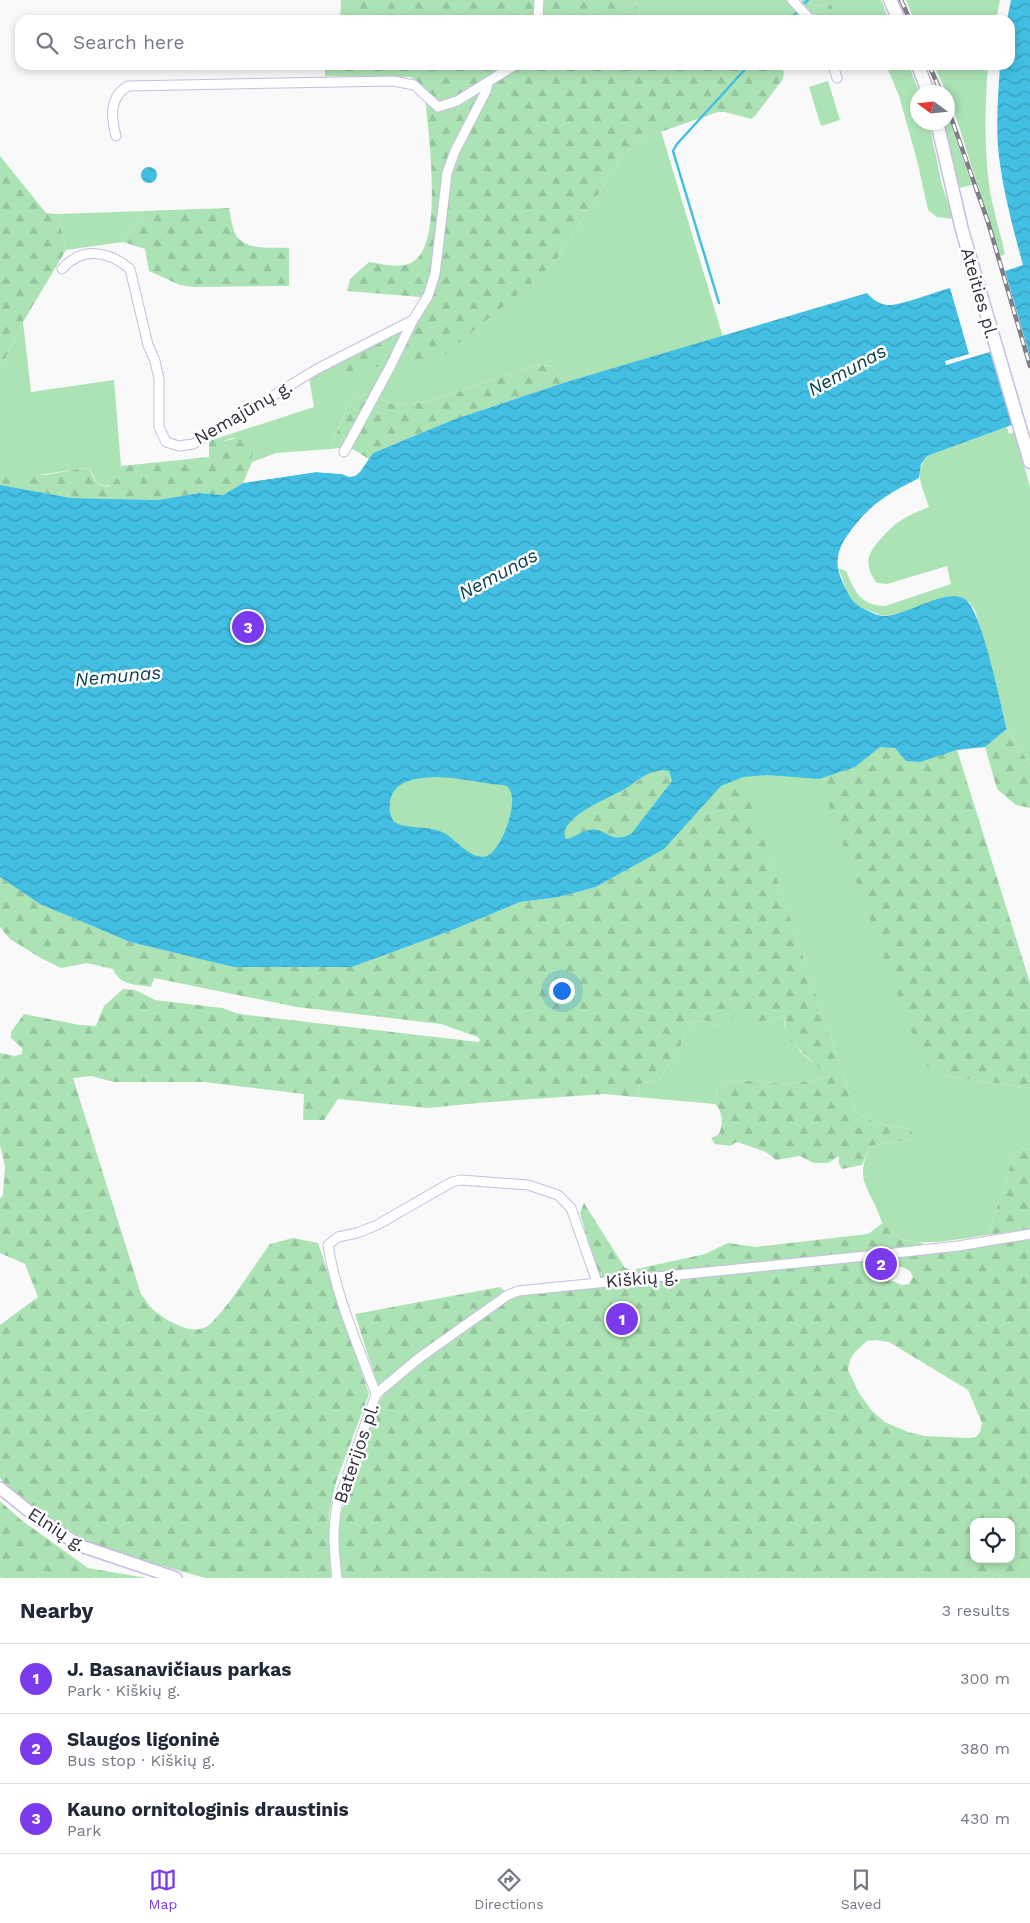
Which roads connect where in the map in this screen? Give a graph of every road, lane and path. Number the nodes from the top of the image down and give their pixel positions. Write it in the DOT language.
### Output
graph roads {
  1 [pos="539,0"];
  2 [pos="792,0"];
  3 [pos="890,0"];
  4 [pos="538,15"];
  5 [pos="806,15"];
  6 [pos="897,15"];
  7 [pos="508,70"];
  8 [pos="835,70"];
  9 [pos="920,70"];
  10 [pos="838,78"];
  11 [pos="488,83"];
  12 [pos="925,85"];
  13 [pos="939,130"];
  14 [pos="116,136"];
  15 [pos="62,269"];
  16 [pos="413,320"];
  17 [pos="344,452"];
  18 [pos="1030,462"];
  19 [pos="1030,1234"];
  20 [pos="328,1245"];
  21 [pos="597,1282"];
  22 [pos="376,1394"];
  23 [pos="0,1488"];
  24 [pos="176,1578"];
  25 [pos="337,1578"];
  1 -- 4 [label="street"];
  2 -- 5 [label="street"];
  3 -- 6 [label="main road"];
  7 -- 11 [label="street"];
  8 -- 10 [label="street"];
  9 -- 12 [label="main road"];
  11 -- 14 [label="street"];
  11 -- 16 [label="street"];
  13 -- 18 [label="main road, Ateities pl."];
  15 -- 16 [label="street, Nemajūnų g."];
  16 -- 17 [label="street"];
  19 -- 21 [label="street, Kiškių g."];
  20 -- 21 [label="street, Kiškių g."];
  20 -- 22 [label="street, Baterijos pl."];
  21 -- 22 [label="street"];
  22 -- 25 [label="street, Baterijos pl."];
  23 -- 24 [label="street, Elnių g."];
}
